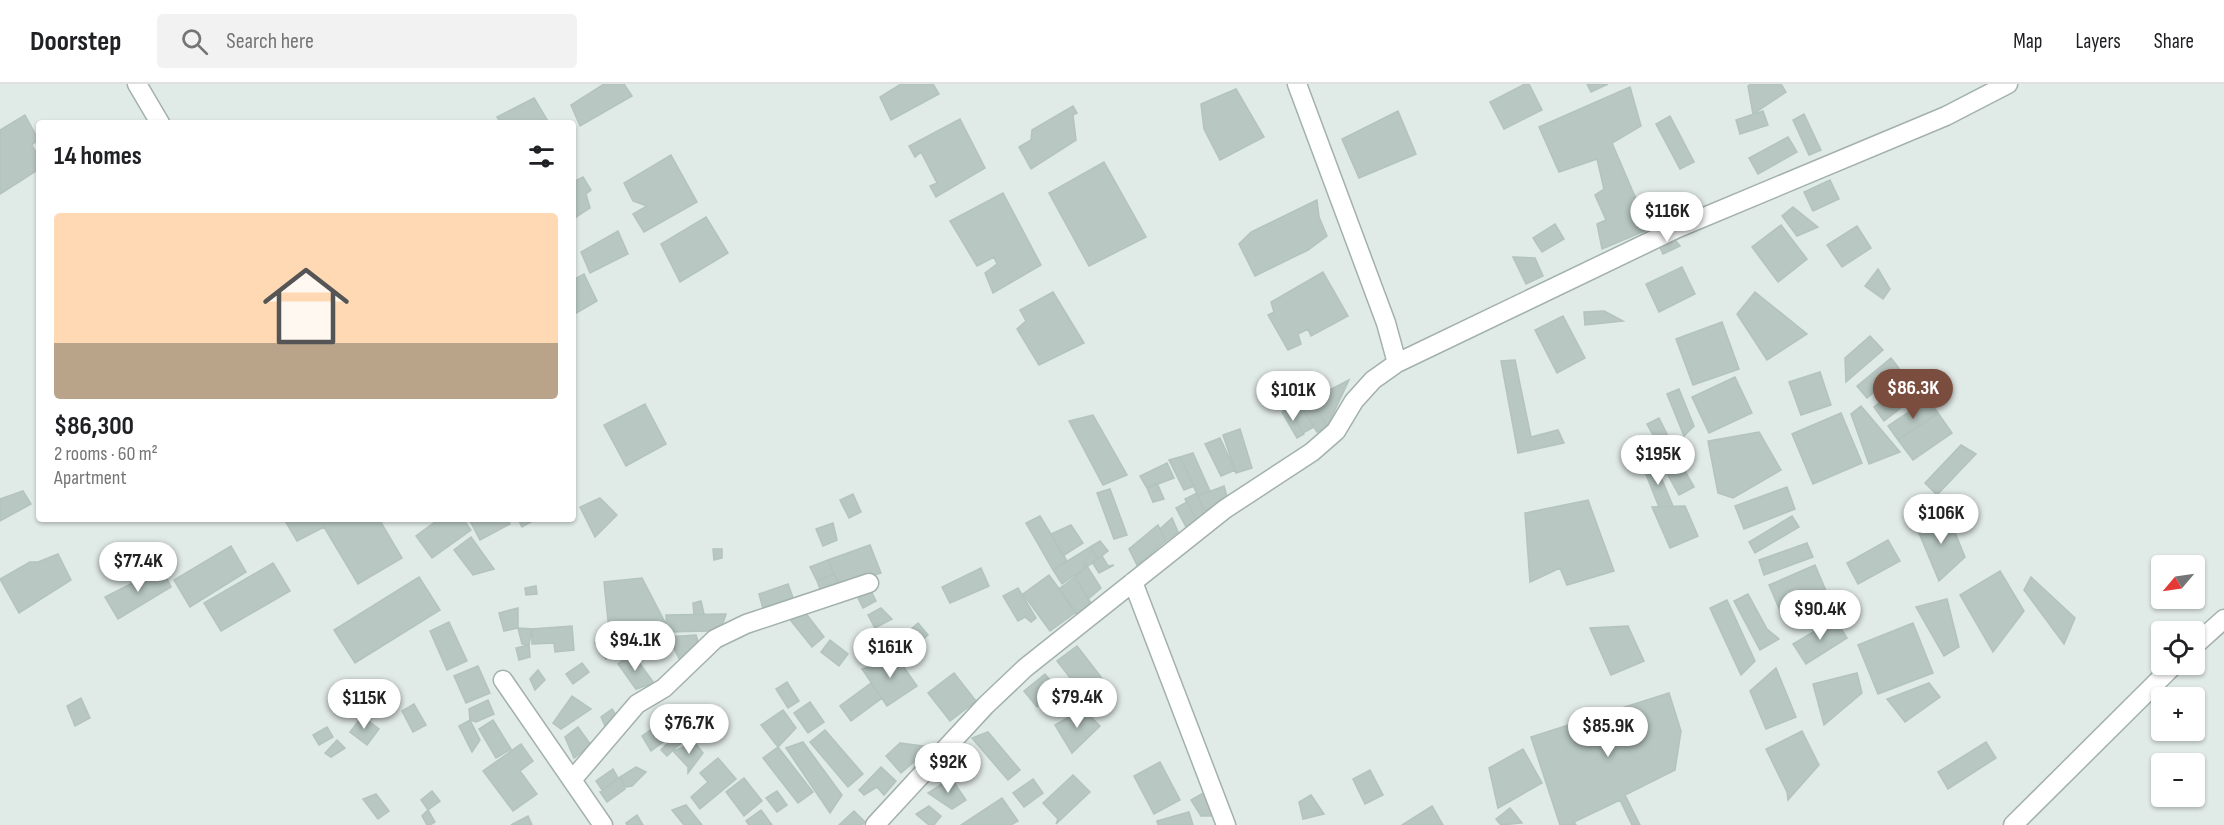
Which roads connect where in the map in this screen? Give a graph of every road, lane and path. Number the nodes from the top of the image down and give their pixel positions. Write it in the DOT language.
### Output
graph roads {
  1 [pos="137,84"];
  2 [pos="1297,84"];
  3 [pos="2008,84"];
  4 [pos="158,120"];
  5 [pos="1397,363"];
  6 [pos="1133,582"];
  7 [pos="869,583"];
  8 [pos="2224,619"];
  9 [pos="2205,636"];
  10 [pos="2164,675"];
  11 [pos="503,680"];
  12 [pos="572,780"];
  13 [pos="603,825"];
  14 [pos="875,825"];
  15 [pos="1226,825"];
  16 [pos="2013,825"];
  1 -- 4 [label="street"];
  2 -- 5 [label="street"];
  3 -- 5 [label="street"];
  5 -- 6 [label="street"];
  6 -- 14 [label="street"];
  6 -- 15 [label="street"];
  7 -- 12 [label="street"];
  8 -- 9 [label="street"];
  10 -- 16 [label="street"];
  11 -- 12 [label="street"];
  12 -- 13 [label="street"];
}
